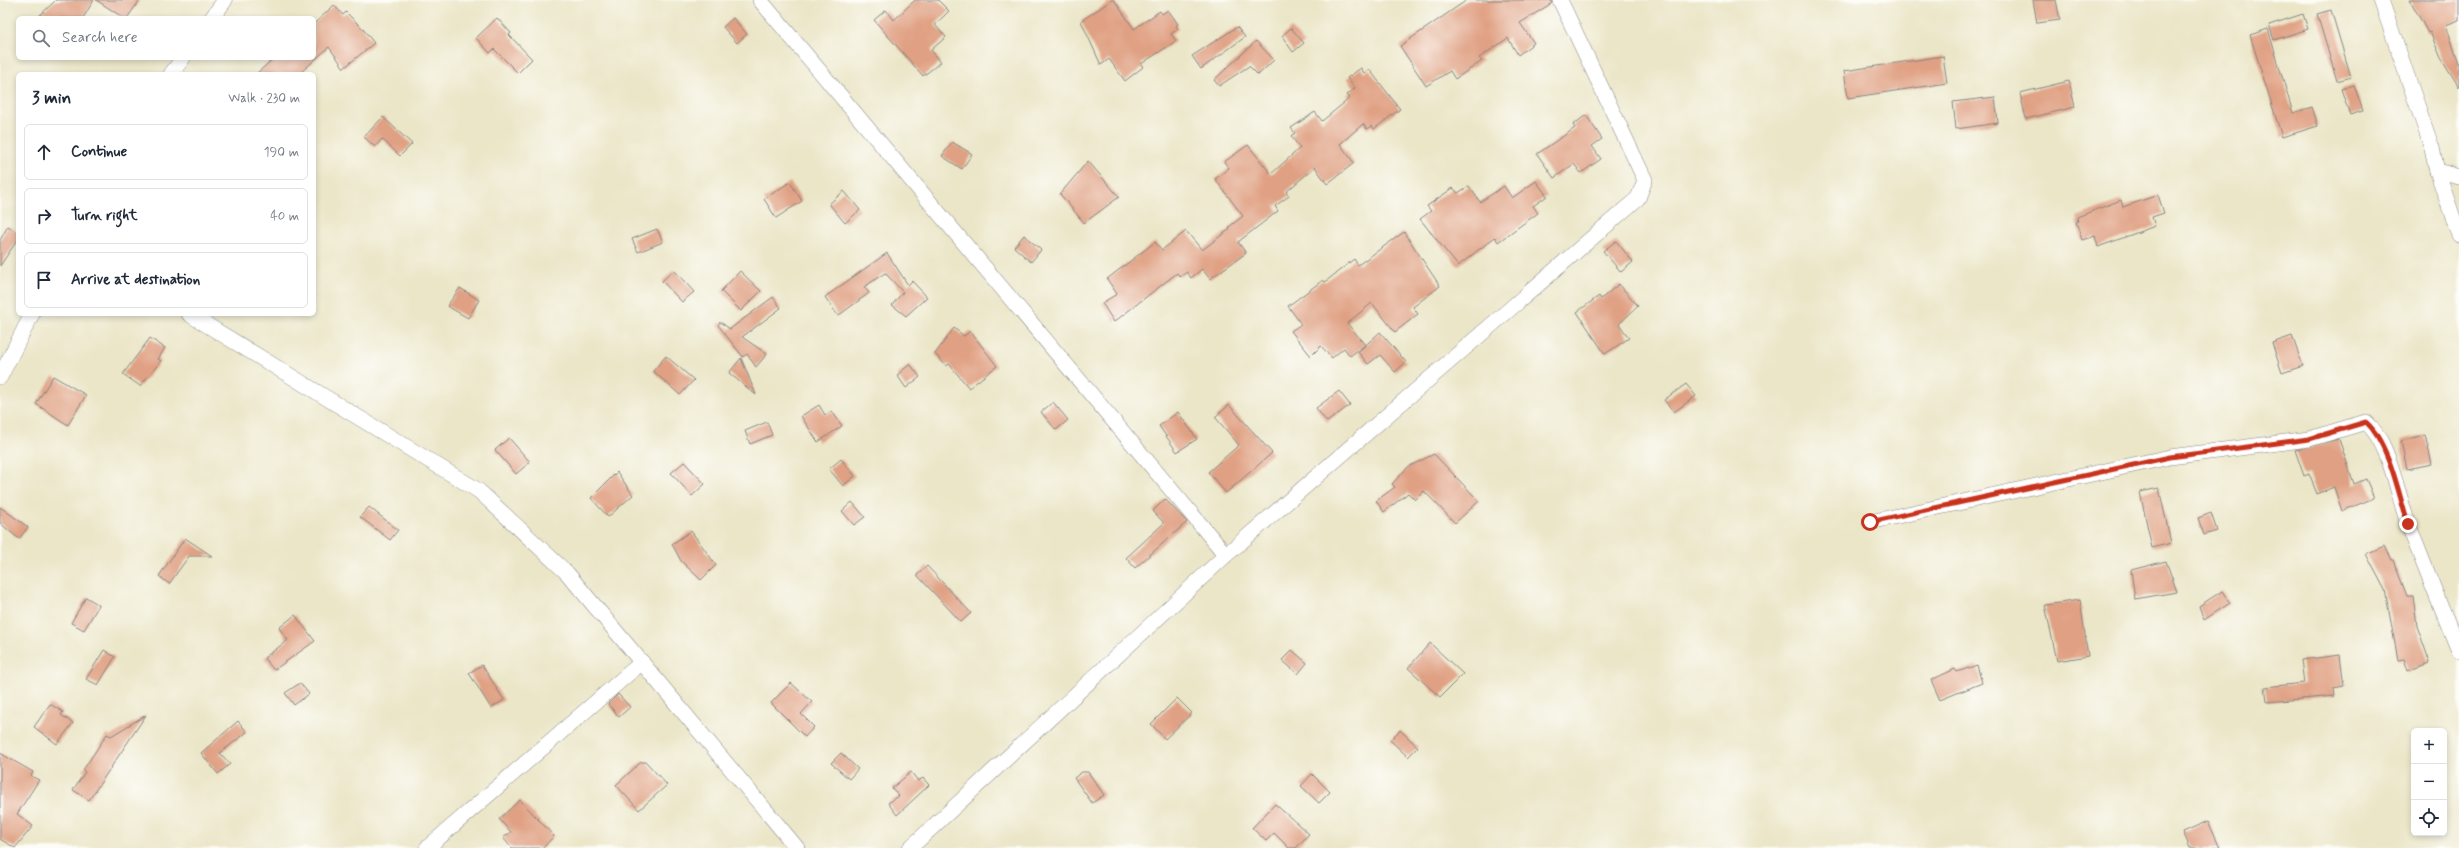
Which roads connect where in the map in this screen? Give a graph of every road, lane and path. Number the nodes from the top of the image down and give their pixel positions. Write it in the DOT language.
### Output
graph roads {
  1 [pos="225,0"];
  2 [pos="760,0"];
  3 [pos="1560,0"];
  4 [pos="2381,0"];
  5 [pos="213,16"];
  6 [pos="182,60"];
  7 [pos="172,72"];
  8 [pos="2437,171"];
  9 [pos="2459,177"];
  10 [pos="2459,235"];
  11 [pos="31,316"];
  12 [pos="192,316"];
  13 [pos="0,377"];
  14 [pos="1870,522"];
  15 [pos="1226,554"];
  16 [pos="2459,651"];
  17 [pos="642,662"];
  18 [pos="427,848"];
  19 [pos="797,848"];
  20 [pos="910,848"];
  1 -- 5 [label="street"];
  2 -- 15 [label="street"];
  3 -- 15 [label="street"];
  4 -- 8 [label="street"];
  6 -- 7 [label="street"];
  8 -- 9 [label="street"];
  8 -- 10 [label="street"];
  11 -- 13 [label="street"];
  12 -- 17 [label="street"];
  14 -- 16 [label="street"];
  15 -- 20 [label="street"];
  17 -- 18 [label="street"];
  17 -- 19 [label="street"];
}
